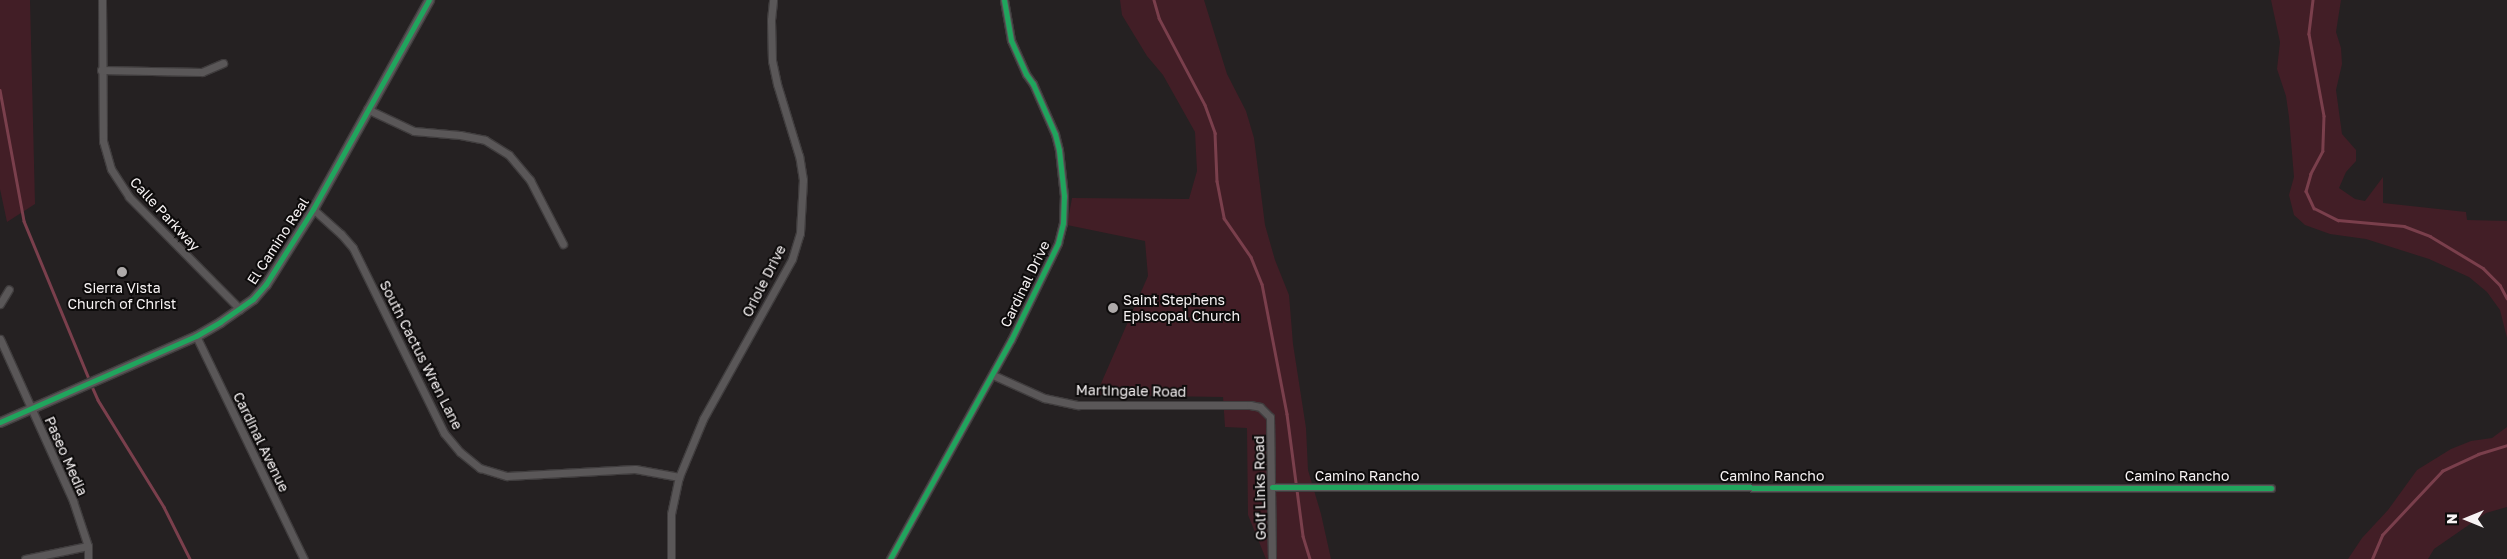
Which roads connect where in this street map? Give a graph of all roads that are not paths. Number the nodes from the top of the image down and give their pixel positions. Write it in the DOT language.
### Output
graph roads {
  1 [pos="102,0"];
  2 [pos="429,0"];
  3 [pos="773,0"];
  4 [pos="1004,0"];
  5 [pos="223,63"];
  6 [pos="101,70"];
  7 [pos="368,109"];
  8 [pos="313,209"];
  9 [pos="563,244"];
  10 [pos="9,289"];
  11 [pos="0,304"];
  12 [pos="240,310"];
  13 [pos="196,336"];
  14 [pos="0,339"];
  15 [pos="993,375"];
  16 [pos="31,408"];
  17 [pos="1270,417"];
  18 [pos="0,422"];
  19 [pos="679,478"];
  20 [pos="1272,487"];
  21 [pos="2271,488"];
  22 [pos="88,546"];
  23 [pos="25,559"];
  24 [pos="88,559"];
  25 [pos="304,559"];
  26 [pos="671,559"];
  27 [pos="890,559"];
  28 [pos="1272,559"];
  1 -- 6 [label="street, Calle Parkway"];
  2 -- 7 [label="street, El Camino Real"];
  3 -- 19 [label="street, Oriole Drive"];
  4 -- 15 [label="street, Cardinal Drive"];
  5 -- 6 [label="street"];
  6 -- 12 [label="street, Calle Parkway"];
  7 -- 8 [label="street, El Camino Real"];
  7 -- 9 [label="street"];
  8 -- 12 [label="street, El Camino Real"];
  8 -- 19 [label="street, South Cactus Wren Lane"];
  10 -- 11 [label="street"];
  12 -- 13 [label="street, El Camino Real"];
  13 -- 16 [label="street, El Camino Real"];
  13 -- 25 [label="street, Cardinal Avenue"];
  14 -- 16 [label="street, Paseo Media"];
  15 -- 17 [label="street, Martingale Road"];
  15 -- 27 [label="street, Cardinal Drive"];
  16 -- 18 [label="street, El Camino Real"];
  16 -- 22 [label="street, Paseo Media"];
  17 -- 20 [label="street, Golf Links Road"];
  19 -- 26 [label="street, Oriole Drive"];
  20 -- 21 [label="street, Camino Rancho"];
  20 -- 28 [label="street, Golf Links Road"];
  22 -- 23 [label="street"];
  22 -- 24 [label="street, Paseo Media"];
}
